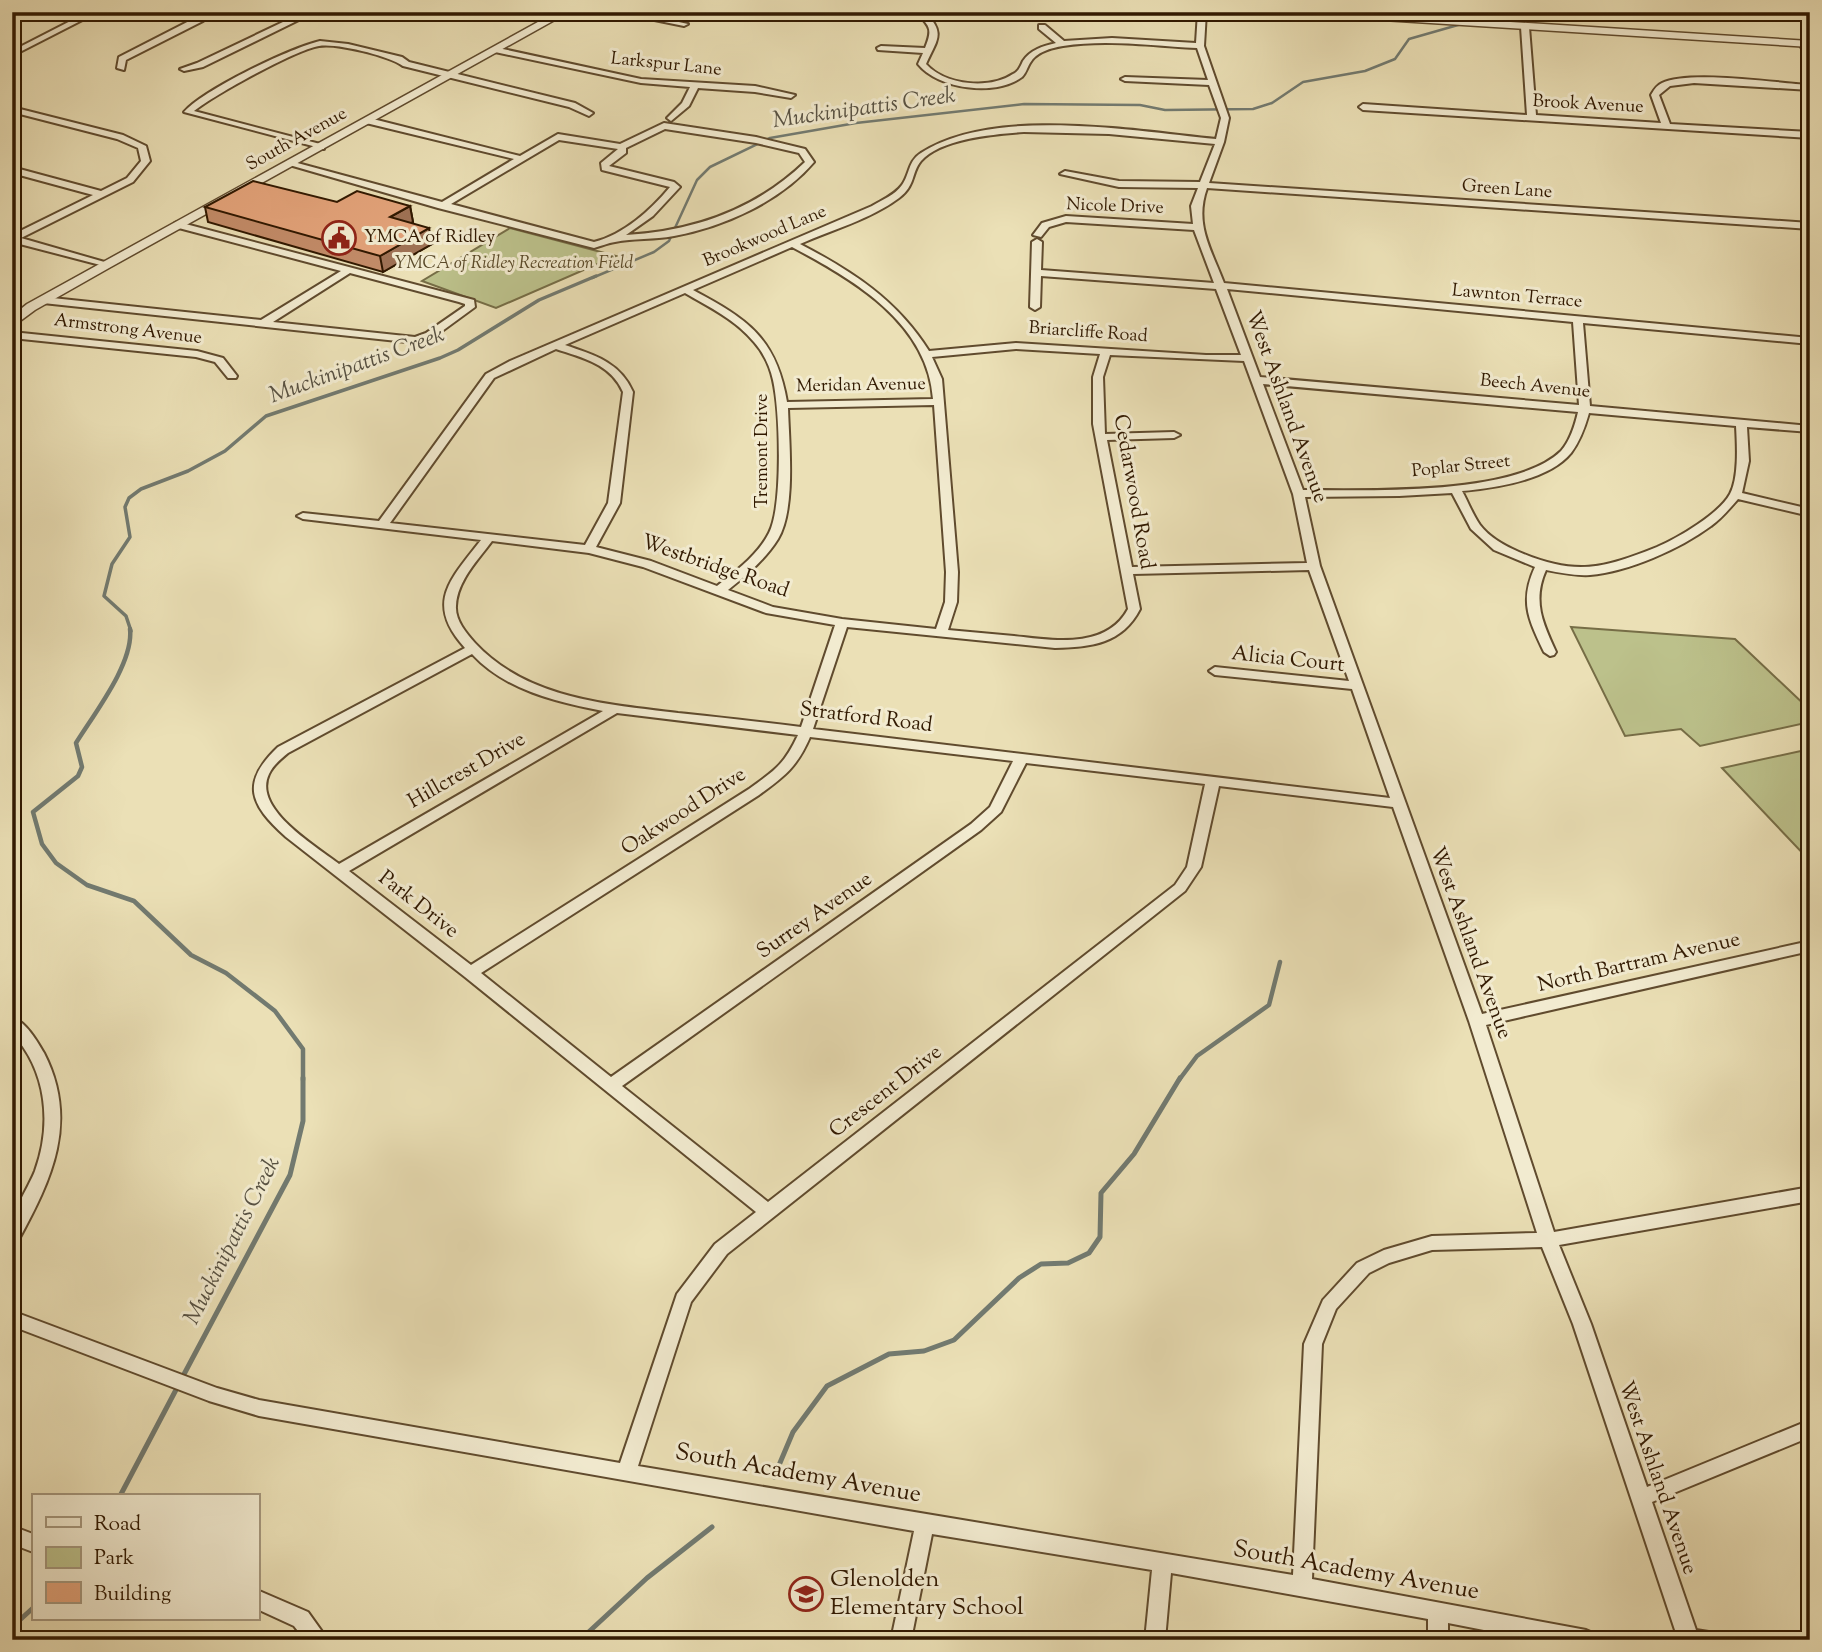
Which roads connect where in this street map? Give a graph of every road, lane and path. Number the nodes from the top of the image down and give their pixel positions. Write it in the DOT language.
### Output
graph roads {
  1 [pos="94,12"];
  2 [pos="206,12"];
  3 [pos="311,12"];
  4 [pos="564,12"];
  5 [pos="619,12"];
  6 [pos="920,12"];
  7 [pos="1202,12"];
  8 [pos="1303,12"];
  9 [pos="1342,13"];
  10 [pos="684,24"];
  11 [pos="1042,27"];
  12 [pos="1525,27"];
  13 [pos="1062,44"];
  14 [pos="1806,44"];
  15 [pos="1200,46"];
  16 [pos="881,48"];
  17 [pos="498,50"];
  18 [pos="927,51"];
  19 [pos="12,54"];
  20 [pos="1810,56"];
  21 [pos="121,68"];
  22 [pos="184,69"];
  23 [pos="453,75"];
  24 [pos="1125,79"];
  25 [pos="1213,83"];
  26 [pos="695,85"];
  27 [pos="1810,88"];
  28 [pos="791,95"];
  29 [pos="1363,107"];
  30 [pos="12,109"];
  31 [pos="589,113"];
  32 [pos="671,118"];
  33 [pos="1532,118"];
  34 [pos="369,121"];
  35 [pos="1666,125"];
  36 [pos="1810,135"];
  37 [pos="1220,142"];
  38 [pos="321,147"];
  39 [pos="621,147"];
  40 [pos="519,158"];
  41 [pos="290,164"];
  42 [pos="12,170"];
  43 [pos="1065,174"];
  44 [pos="1203,185"];
  45 [pos="101,194"];
  46 [pos="441,206"];
  47 [pos="178,225"];
  48 [pos="1810,226"];
  49 [pos="1198,227"];
  50 [pos="12,239"];
  51 [pos="614,239"];
  52 [pos="794,244"];
  53 [pos="105,265"];
  54 [pos="349,270"];
  55 [pos="1037,273"];
  56 [pos="1221,286"];
  57 [pos="686,290"];
  58 [pos="43,300"];
  59 [pos="1035,307"];
  60 [pos="1578,320"];
  61 [pos="12,323"];
  62 [pos="264,323"];
  63 [pos="12,335"];
  64 [pos="1810,341"];
  65 [pos="556,345"];
  66 [pos="1106,351"];
  67 [pos="928,354"];
  68 [pos="1247,358"];
  69 [pos="233,376"];
  70 [pos="1256,380"];
  71 [pos="939,402"];
  72 [pos="785,405"];
  73 [pos="1584,410"];
  74 [pos="1741,423"];
  75 [pos="1810,429"];
  76 [pos="1174,435"];
  77 [pos="1101,437"];
  78 [pos="1455,488"];
  79 [pos="1299,494"];
  80 [pos="1736,495"];
  81 [pos="1810,513"];
  82 [pos="303,516"];
  83 [pos="383,524"];
  84 [pos="489,537"];
  85 [pos="589,549"];
  86 [pos="1314,566"];
  87 [pos="1542,566"];
  88 [pos="1127,571"];
  89 [pos="719,591"];
  90 [pos="842,623"];
  91 [pos="941,633"];
  92 [pos="1114,633"];
  93 [pos="472,649"];
  94 [pos="1550,652"];
  95 [pos="1215,671"];
  96 [pos="1357,686"];
  97 [pos="615,709"];
  98 [pos="806,731"];
  99 [pos="1021,759"];
  100 [pos="1213,781"];
  101 [pos="1398,803"];
  102 [pos="340,870"];
  103 [pos="1810,946"];
  104 [pos="470,973"];
  105 [pos="1477,1021"];
  106 [pos="12,1023"];
  107 [pos="610,1086"];
  108 [pos="1810,1194"];
  109 [pos="767,1211"];
  110 [pos="12,1237"];
  111 [pos="1548,1240"];
  112 [pos="12,1318"];
  113 [pos="1810,1428"];
  114 [pos="627,1471"];
  115 [pos="1643,1497"];
  116 [pos="926,1522"];
  117 [pos="12,1535"];
  118 [pos="32,1543"];
  119 [pos="1163,1564"];
  120 [pos="1302,1586"];
  121 [pos="259,1600"];
  122 [pos="1438,1611"];
  123 [pos="1692,1639"];
  124 [pos="318,1640"];
  125 [pos="901,1640"];
  126 [pos="1155,1640"];
  127 [pos="1438,1640"];
  128 [pos="1586,1640"];
  1 -- 19 [label="street"];
  2 -- 21 [label="street"];
  3 -- 22 [label="street"];
  4 -- 17 [label="street, South Avenue"];
  5 -- 10 [label="street"];
  6 -- 18 [label="street"];
  7 -- 15 [label="street"];
  8 -- 9 [label="street"];
  9 -- 12 [label="street"];
  11 -- 13 [label="street"];
  12 -- 14 [label="street"];
  12 -- 33 [label="street"];
  13 -- 15 [label="street"];
  13 -- 18 [label="street"];
  14 -- 20 [label="street"];
  15 -- 25 [label="street"];
  16 -- 18 [label="street"];
  17 -- 23 [label="street, South Avenue"];
  17 -- 26 [label="street, Larkspur Lane"];
  23 -- 31 [label="street"];
  23 -- 34 [label="street, South Avenue"];
  23 -- 38 [label="street"];
  24 -- 25 [label="street"];
  25 -- 37 [label="street"];
  26 -- 28 [label="street, Larkspur Lane"];
  26 -- 32 [label="street"];
  27 -- 35 [label="street"];
  29 -- 33 [label="street, Brook Avenue"];
  30 -- 45 [label="street"];
  33 -- 35 [label="street, Brook Avenue"];
  34 -- 38 [label="street, South Avenue"];
  34 -- 40 [label="street"];
  35 -- 36 [label="street, Brook Avenue"];
  37 -- 44 [label="street"];
  37 -- 52 [label="street, Brookwood Lane"];
  38 -- 41 [label="street, South Avenue"];
  39 -- 40 [label="street"];
  39 -- 51 [label="street"];
  39 -- 51 [label="street"];
  40 -- 46 [label="street"];
  41 -- 46 [label="street"];
  41 -- 47 [label="street, South Avenue"];
  42 -- 45 [label="street"];
  43 -- 44 [label="street, Green Lane"];
  44 -- 48 [label="street, Green Lane"];
  44 -- 49 [label="street"];
  45 -- 50 [label="street"];
  46 -- 51 [label="street"];
  47 -- 53 [label="street, South Avenue"];
  47 -- 54 [label="street"];
  49 -- 55 [label="street, Nicole Drive"];
  49 -- 56 [label="street, West Ashland Avenue"];
  50 -- 53 [label="street"];
  52 -- 57 [label="street, Brookwood Lane"];
  52 -- 67 [label="street"];
  53 -- 58 [label="street, South Avenue"];
  54 -- 62 [label="street"];
  54 -- 62 [label="street"];
  55 -- 56 [label="street, Lawnton Terrace"];
  55 -- 59 [label="street, Nicole Drive"];
  56 -- 60 [label="street, Lawnton Terrace"];
  56 -- 68 [label="street, West Ashland Avenue"];
  57 -- 65 [label="street, Brookwood Lane"];
  57 -- 72 [label="street, Tremont Drive"];
  58 -- 61 [label="street, South Avenue"];
  58 -- 62 [label="street"];
  60 -- 64 [label="street, Lawnton Terrace"];
  60 -- 73 [label="street, Poplar Street"];
  63 -- 69 [label="street, Armstrong Avenue"];
  65 -- 83 [label="street, Brookwood Lane"];
  65 -- 85 [label="street"];
  66 -- 67 [label="street, Briarcliffe Road"];
  66 -- 68 [label="street, Briarcliffe Road"];
  66 -- 77 [label="street, Cedarwood Road"];
  67 -- 71 [label="street"];
  68 -- 70 [label="street, West Ashland Avenue"];
  70 -- 73 [label="street, Beech Avenue"];
  70 -- 79 [label="street, West Ashland Avenue"];
  71 -- 72 [label="street, Meridan Avenue"];
  71 -- 91 [label="street"];
  72 -- 89 [label="street, Tremont Drive"];
  73 -- 74 [label="street, Beech Avenue"];
  73 -- 78 [label="street, Poplar Street"];
  74 -- 75 [label="street, Beech Avenue"];
  74 -- 80 [label="street"];
  76 -- 77 [label="street"];
  77 -- 88 [label="street, Cedarwood Road"];
  78 -- 79 [label="street, Poplar Street"];
  78 -- 87 [label="street"];
  79 -- 86 [label="street, West Ashland Avenue"];
  80 -- 81 [label="street"];
  80 -- 87 [label="street"];
  82 -- 83 [label="street, Westbridge Road"];
  83 -- 84 [label="street, Westbridge Road"];
  84 -- 85 [label="street, Westbridge Road"];
  84 -- 93 [label="street, Stratford Road"];
  85 -- 89 [label="street, Westbridge Road"];
  86 -- 88 [label="street"];
  86 -- 96 [label="street, West Ashland Avenue"];
  87 -- 94 [label="street"];
  88 -- 92 [label="street, Cedarwood Road"];
  89 -- 90 [label="street, Westbridge Road"];
  90 -- 91 [label="street, Westbridge Road"];
  90 -- 98 [label="street, Oakwood Drive"];
  91 -- 92 [label="street, Westbridge Road"];
  93 -- 97 [label="street, Stratford Road"];
  93 -- 102 [label="street, Park Drive"];
  95 -- 96 [label="street, Alicia Court"];
  96 -- 101 [label="street, West Ashland Avenue"];
  97 -- 98 [label="street, Stratford Road"];
  97 -- 102 [label="street, Hillcrest Drive"];
  98 -- 99 [label="street, Stratford Road"];
  98 -- 104 [label="street, Oakwood Drive"];
  99 -- 100 [label="street, Stratford Road"];
  99 -- 107 [label="street, Surrey Avenue"];
  100 -- 101 [label="street, Stratford Road"];
  100 -- 109 [label="street, Crescent Drive"];
  101 -- 105 [label="street, West Ashland Avenue"];
  102 -- 104 [label="street, Park Drive"];
  103 -- 105 [label="street, North Bartram Avenue"];
  104 -- 107 [label="street, Park Drive"];
  105 -- 111 [label="street, West Ashland Avenue"];
  106 -- 110 [label="street"];
  107 -- 109 [label="street, Park Drive"];
  108 -- 111 [label="street"];
  109 -- 114 [label="street, Crescent Drive"];
  111 -- 115 [label="street, West Ashland Avenue"];
  111 -- 120 [label="street"];
  112 -- 114 [label="street, South Academy Avenue"];
  113 -- 115 [label="street"];
  114 -- 116 [label="street, South Academy Avenue"];
  115 -- 123 [label="street, West Ashland Avenue"];
  116 -- 119 [label="street, South Academy Avenue"];
  116 -- 125 [label="street"];
  117 -- 118 [label="street"];
  119 -- 120 [label="street, South Academy Avenue"];
  119 -- 126 [label="street"];
  120 -- 122 [label="street, South Academy Avenue"];
  121 -- 124 [label="street"];
  122 -- 127 [label="street"];
  122 -- 128 [label="street, South Academy Avenue"];
}
